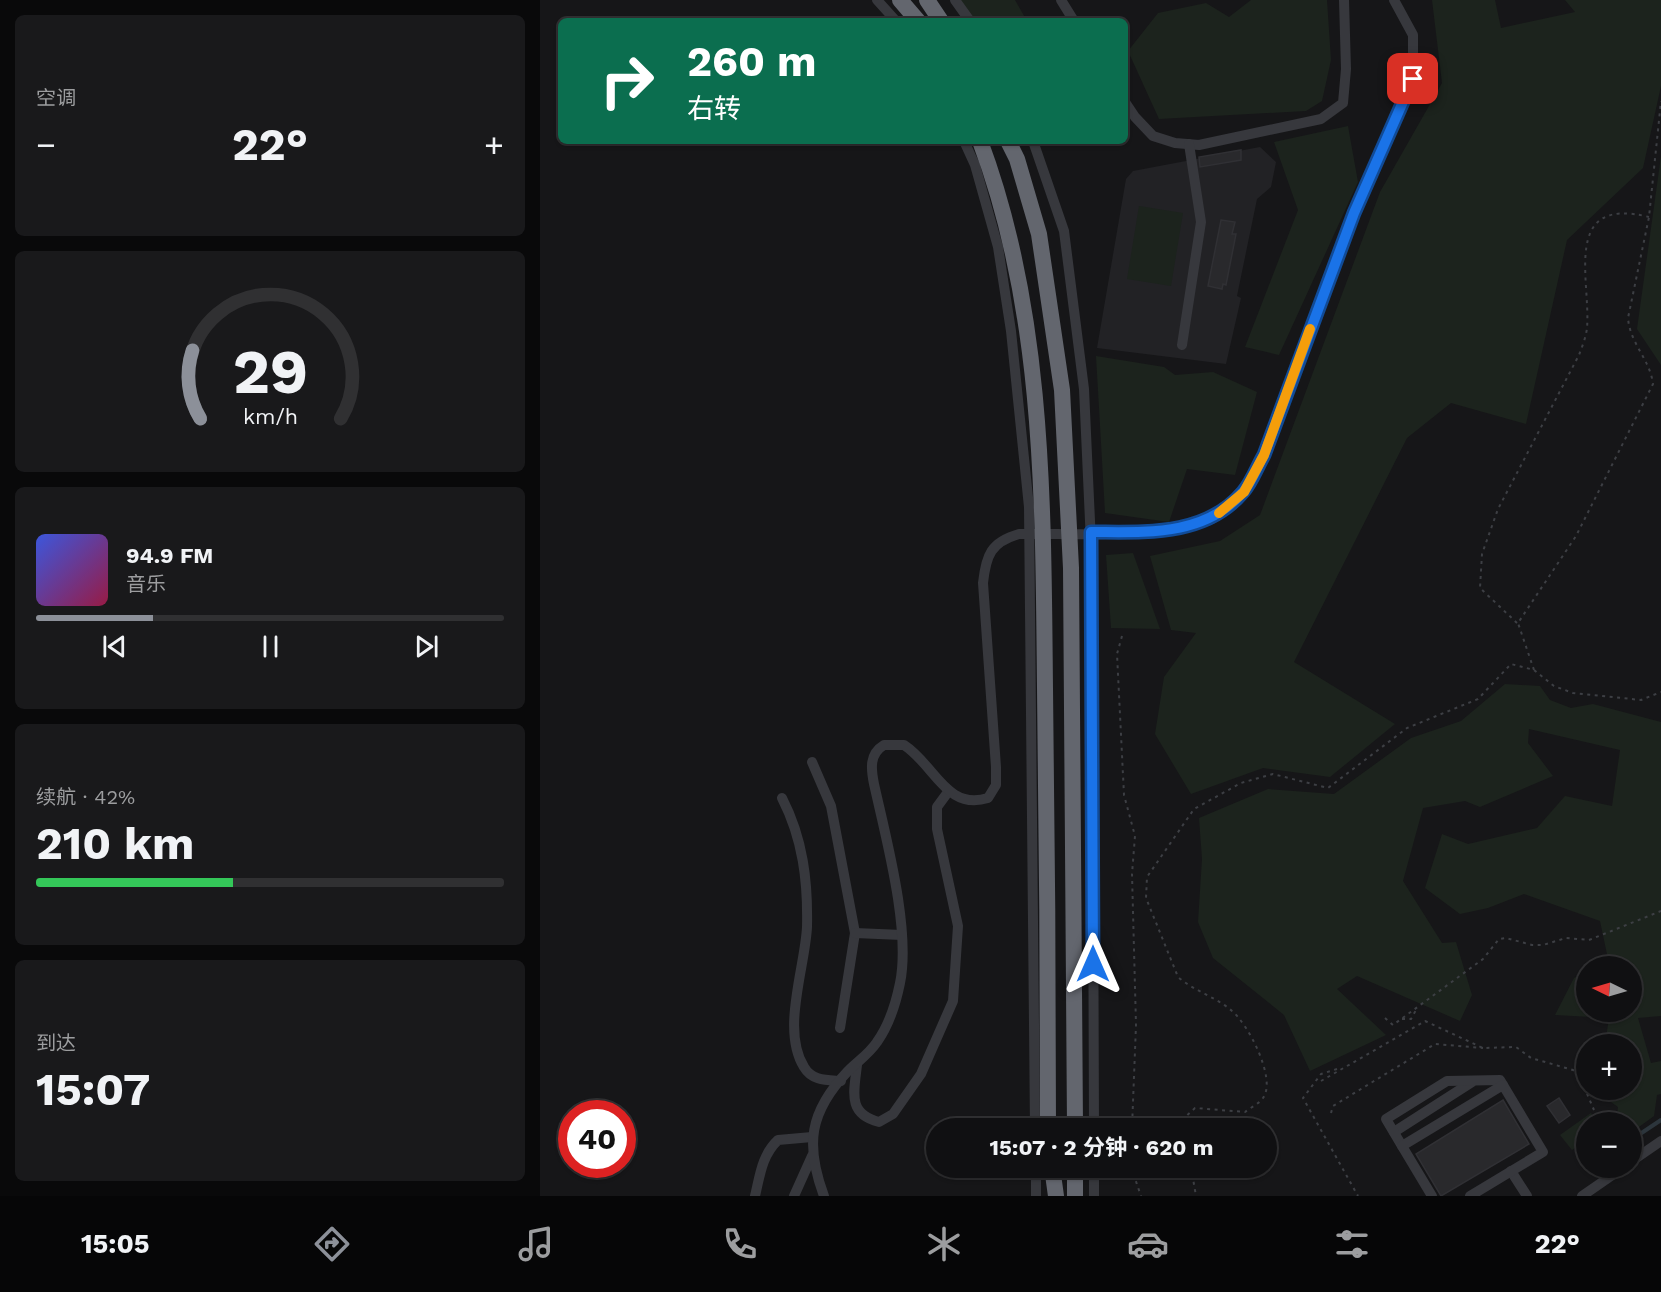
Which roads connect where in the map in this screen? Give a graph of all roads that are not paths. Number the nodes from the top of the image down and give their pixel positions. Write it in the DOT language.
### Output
graph roads {
  1 [pos="877,0"];
  2 [pos="900,0"];
  3 [pos="927,0"];
  4 [pos="955,0"];
  5 [pos="1061,0"];
  6 [pos="1344,0"];
  7 [pos="1395,0"];
  8 [pos="893,18"];
  9 [pos="915,18"];
  10 [pos="939,18"];
  11 [pos="968,18"];
  12 [pos="1072,18"];
  13 [pos="1128,106"];
  14 [pos="965,144"];
  15 [pos="981,144"];
  16 [pos="1010,144"];
  17 [pos="1034,144"];
  18 [pos="1189,144"];
  19 [pos="1182,345"];
  20 [pos="1091,532"];
  21 [pos="1071,533"];
  22 [pos="1036,534"];
  23 [pos="812,762"];
  24 [pos="948,792"];
  25 [pos="782,798"];
  26 [pos="855,933"];
  27 [pos="902,934"];
  28 [pos="840,1028"];
  29 [pos="857,1065"];
  30 [pos="840,1081"];
  31 [pos="1503,1085"];
  32 [pos="1035,1118"];
  33 [pos="1048,1118"];
  34 [pos="1075,1118"];
  35 [pos="1094,1118"];
  36 [pos="812,1137"];
  37 [pos="1661,1141"];
  38 [pos="1402,1146"];
  39 [pos="1642,1154"];
  40 [pos="812,1156"];
  41 [pos="1510,1171"];
  42 [pos="1036,1178"];
  43 [pos="1049,1178"];
  44 [pos="1052,1178"];
  45 [pos="1075,1178"];
  46 [pos="1094,1178"];
  47 [pos="1608,1178"];
  48 [pos="1478,1194"];
  49 [pos="755,1196"];
  50 [pos="794,1196"];
  51 [pos="824,1196"];
  52 [pos="1036,1196"];
  53 [pos="1048,1196"];
  54 [pos="1056,1196"];
  55 [pos="1075,1196"];
  56 [pos="1094,1196"];
  57 [pos="1432,1196"];
  58 [pos="1527,1196"];
  59 [pos="1582,1196"];
  1 -- 8 [label="street"];
  2 -- 9 [label="highway"];
  3 -- 10 [label="highway"];
  4 -- 11 [label="street"];
  5 -- 12 [label="street"];
  6 -- 18 [label="street"];
  7 -- 20 [label="street"];
  13 -- 18 [label="street"];
  14 -- 22 [label="street"];
  15 -- 22 [label="highway"];
  16 -- 21 [label="highway"];
  17 -- 20 [label="street"];
  18 -- 19 [label="street"];
  20 -- 21 [label="street"];
  20 -- 35 [label="street"];
  21 -- 22 [label="street"];
  21 -- 34 [label="highway"];
  22 -- 24 [label="street"];
  22 -- 32 [label="street"];
  22 -- 33 [label="highway"];
  23 -- 26 [label="street"];
  24 -- 27 [label="street"];
  24 -- 29 [label="street"];
  25 -- 30 [label="street"];
  26 -- 27 [label="street"];
  26 -- 28 [label="street"];
  27 -- 29 [label="street"];
  29 -- 30 [label="street"];
  30 -- 36 [label="street"];
  31 -- 38 [label="street"];
  31 -- 38 [label="street"];
  31 -- 41 [label="street"];
  36 -- 40 [label="street"];
  36 -- 49 [label="street"];
  37 -- 39 [label="street"];
  38 -- 57 [label="street"];
  40 -- 50 [label="street"];
  40 -- 51 [label="street"];
  41 -- 48 [label="street"];
  41 -- 58 [label="street"];
  42 -- 52 [label="street"];
  43 -- 53 [label="highway"];
  44 -- 54 [label="highway"];
  45 -- 55 [label="highway"];
  46 -- 56 [label="street"];
  47 -- 59 [label="street"];
}
